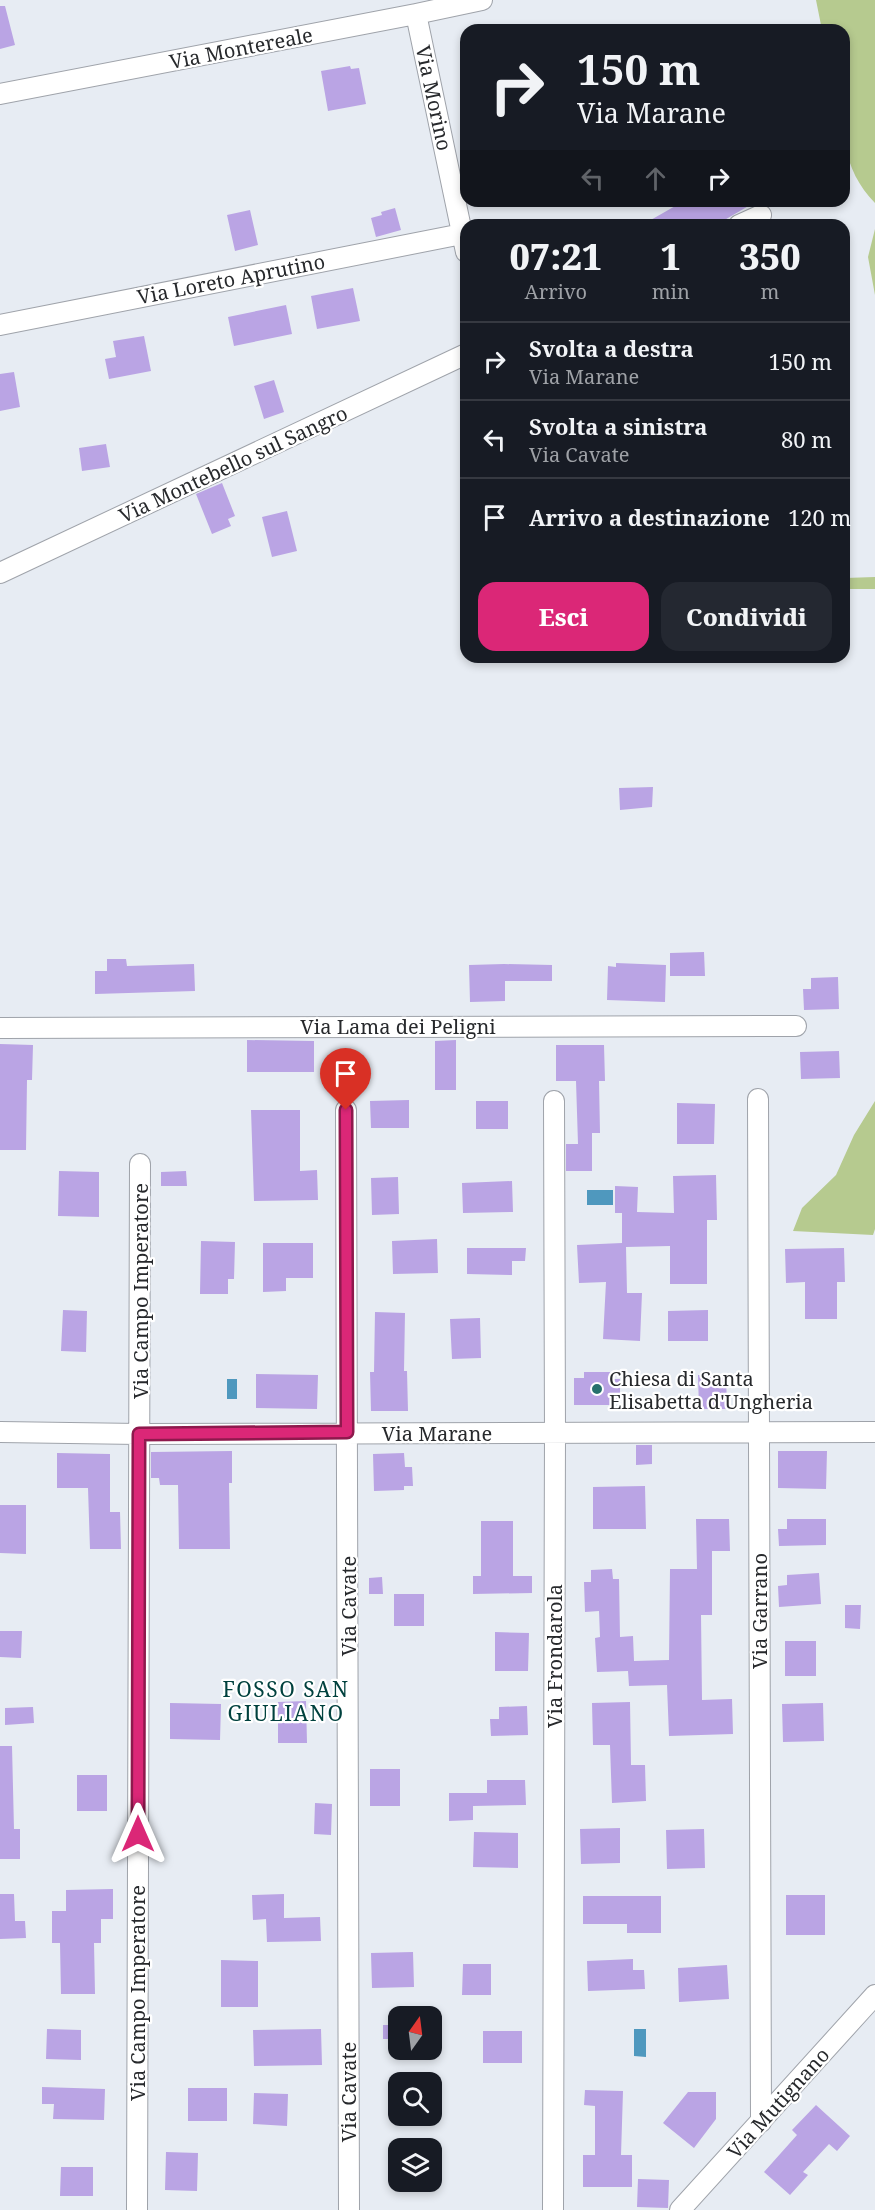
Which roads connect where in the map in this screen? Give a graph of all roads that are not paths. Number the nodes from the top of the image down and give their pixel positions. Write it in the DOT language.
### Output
graph roads {
  1 [pos="482,0"];
  2 [pos="416,14"];
  3 [pos="0,94"];
  4 [pos="760,215"];
  5 [pos="752,219"];
  6 [pos="460,224"];
  7 [pos="460,244"];
  8 [pos="0,325"];
  9 [pos="460,357"];
  10 [pos="0,573"];
  11 [pos="796,1026"];
  12 [pos="0,1028"];
  13 [pos="758,1099"];
  14 [pos="554,1101"];
  15 [pos="346,1110"];
  16 [pos="140,1164"];
  17 [pos="0,1432"];
  18 [pos="347,1432"];
  19 [pos="759,1432"];
  20 [pos="875,1432"];
  21 [pos="555,1433"];
  22 [pos="139,1434"];
  23 [pos="875,1995"];
  24 [pos="761,2122"];
  25 [pos="137,2210"];
  26 [pos="349,2210"];
  27 [pos="553,2210"];
  28 [pos="680,2210"];
  1 -- 2 [label="street, Via Montereale"];
  2 -- 3 [label="street, Via Montereale"];
  2 -- 6 [label="street, Via Morino"];
  4 -- 5 [label="street"];
  7 -- 8 [label="street, Via Loreto Aprutino"];
  9 -- 10 [label="street, Via Montebello sul Sangro"];
  11 -- 12 [label="street, Via Lama dei Peligni"];
  13 -- 19 [label="street, Via Garrano"];
  14 -- 21 [label="street, Via Frondarola"];
  15 -- 18 [label="street, Via Cavate"];
  16 -- 22 [label="street, Via Campo Imperatore"];
  17 -- 22 [label="street, Via Marane"];
  18 -- 21 [label="street, Via Marane"];
  18 -- 22 [label="street, Via Marane"];
  18 -- 26 [label="street, Via Cavate"];
  19 -- 20 [label="street, Via Marane"];
  19 -- 21 [label="street, Via Marane"];
  19 -- 24 [label="street, Via Garrano"];
  21 -- 27 [label="street, Via Frondarola"];
  22 -- 25 [label="street, Via Campo Imperatore"];
  23 -- 24 [label="street, Via Mutignano"];
  24 -- 28 [label="street, Via Mutignano"];
}
